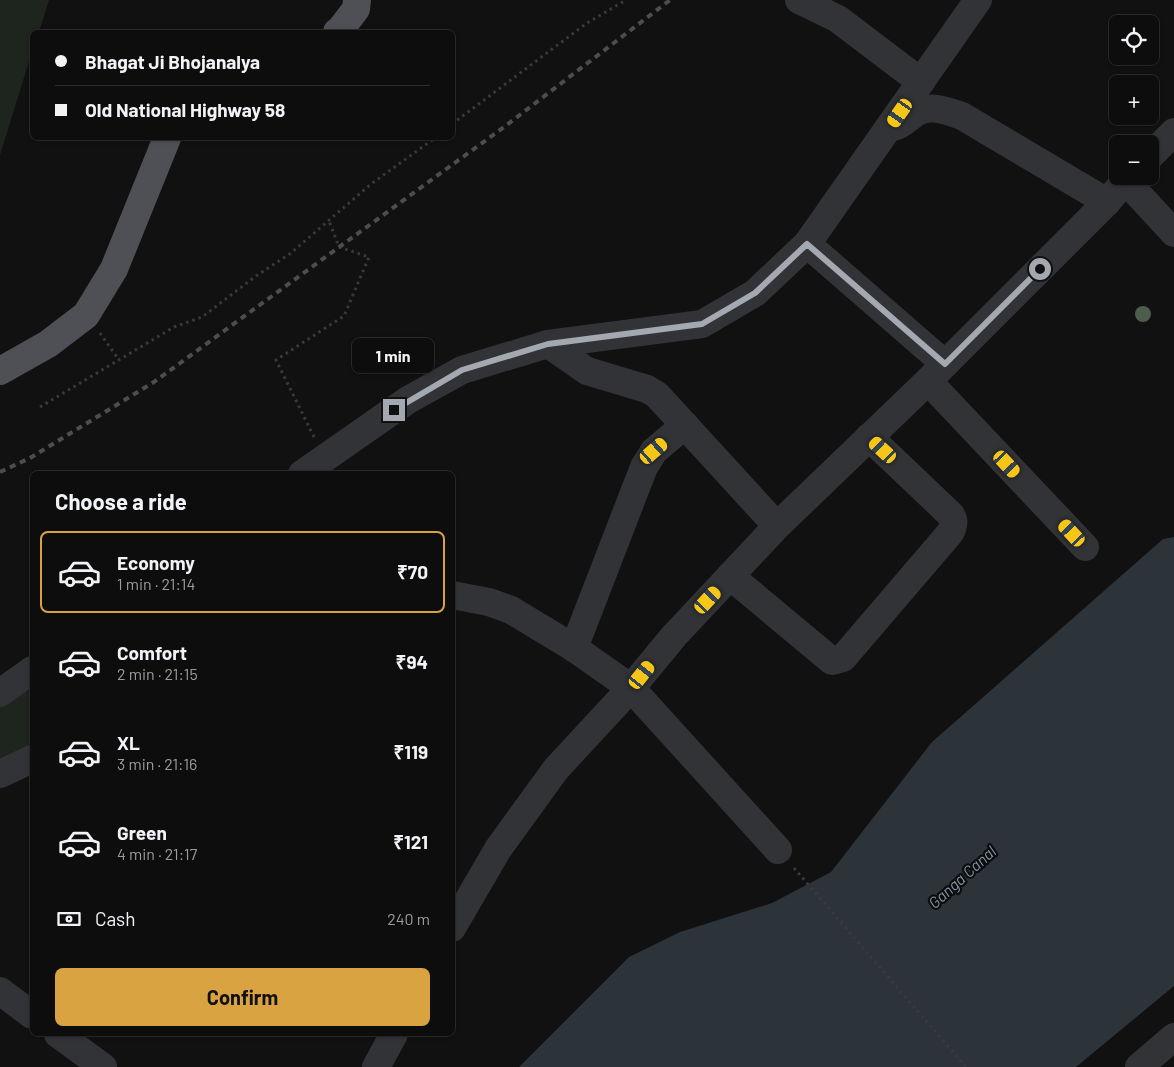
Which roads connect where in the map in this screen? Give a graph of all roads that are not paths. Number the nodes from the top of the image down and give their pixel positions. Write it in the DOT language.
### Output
graph roads {
  1 [pos="357,0"];
  2 [pos="799,0"];
  3 [pos="978,0"];
  4 [pos="340,30"];
  5 [pos="921,82"];
  6 [pos="889,128"];
  7 [pos="1174,132"];
  8 [pos="166,140"];
  9 [pos="1159,147"];
  10 [pos="1121,185"];
  11 [pos="1133,185"];
  12 [pos="1107,202"];
  13 [pos="1174,233"];
  14 [pos="807,244"];
  15 [pos="548,344"];
  16 [pos="0,371"];
  17 [pos="937,372"];
  18 [pos="685,424"];
  19 [pos="869,438"];
  20 [pos="327,466"];
  21 [pos="311,471"];
  22 [pos="777,526"];
  23 [pos="1085,546"];
  24 [pos="730,576"];
  25 [pos="455,596"];
  26 [pos="574,648"];
  27 [pos="30,671"];
  28 [pos="631,688"];
  29 [pos="0,693"];
  30 [pos="30,760"];
  31 [pos="0,774"];
  32 [pos="778,850"];
  33 [pos="455,923"];
  34 [pos="0,991"];
  35 [pos="30,1014"];
  36 [pos="61,1036"];
  37 [pos="393,1036"];
  38 [pos="1174,1037"];
  39 [pos="103,1067"];
  40 [pos="376,1067"];
  41 [pos="1139,1067"];
  1 -- 4 [label="main road"];
  2 -- 5 [label="street"];
  3 -- 5 [label="street"];
  5 -- 6 [label="street"];
  6 -- 12 [label="street"];
  6 -- 14 [label="street"];
  7 -- 9 [label="street"];
  8 -- 16 [label="main road"];
  10 -- 12 [label="street"];
  11 -- 13 [label="street"];
  12 -- 17 [label="street"];
  14 -- 15 [label="street"];
  14 -- 17 [label="street"];
  15 -- 18 [label="street"];
  15 -- 20 [label="street"];
  17 -- 19 [label="street"];
  17 -- 23 [label="street"];
  18 -- 22 [label="street"];
  18 -- 26 [label="street"];
  19 -- 22 [label="street"];
  19 -- 24 [label="street"];
  20 -- 21 [label="street"];
  22 -- 24 [label="street"];
  24 -- 28 [label="street"];
  25 -- 26 [label="street"];
  26 -- 28 [label="street"];
  27 -- 29 [label="street"];
  28 -- 32 [label="street"];
  28 -- 33 [label="street"];
  30 -- 31 [label="street"];
  34 -- 35 [label="street"];
  36 -- 39 [label="street"];
  37 -- 40 [label="street"];
  38 -- 41 [label="street"];
}
